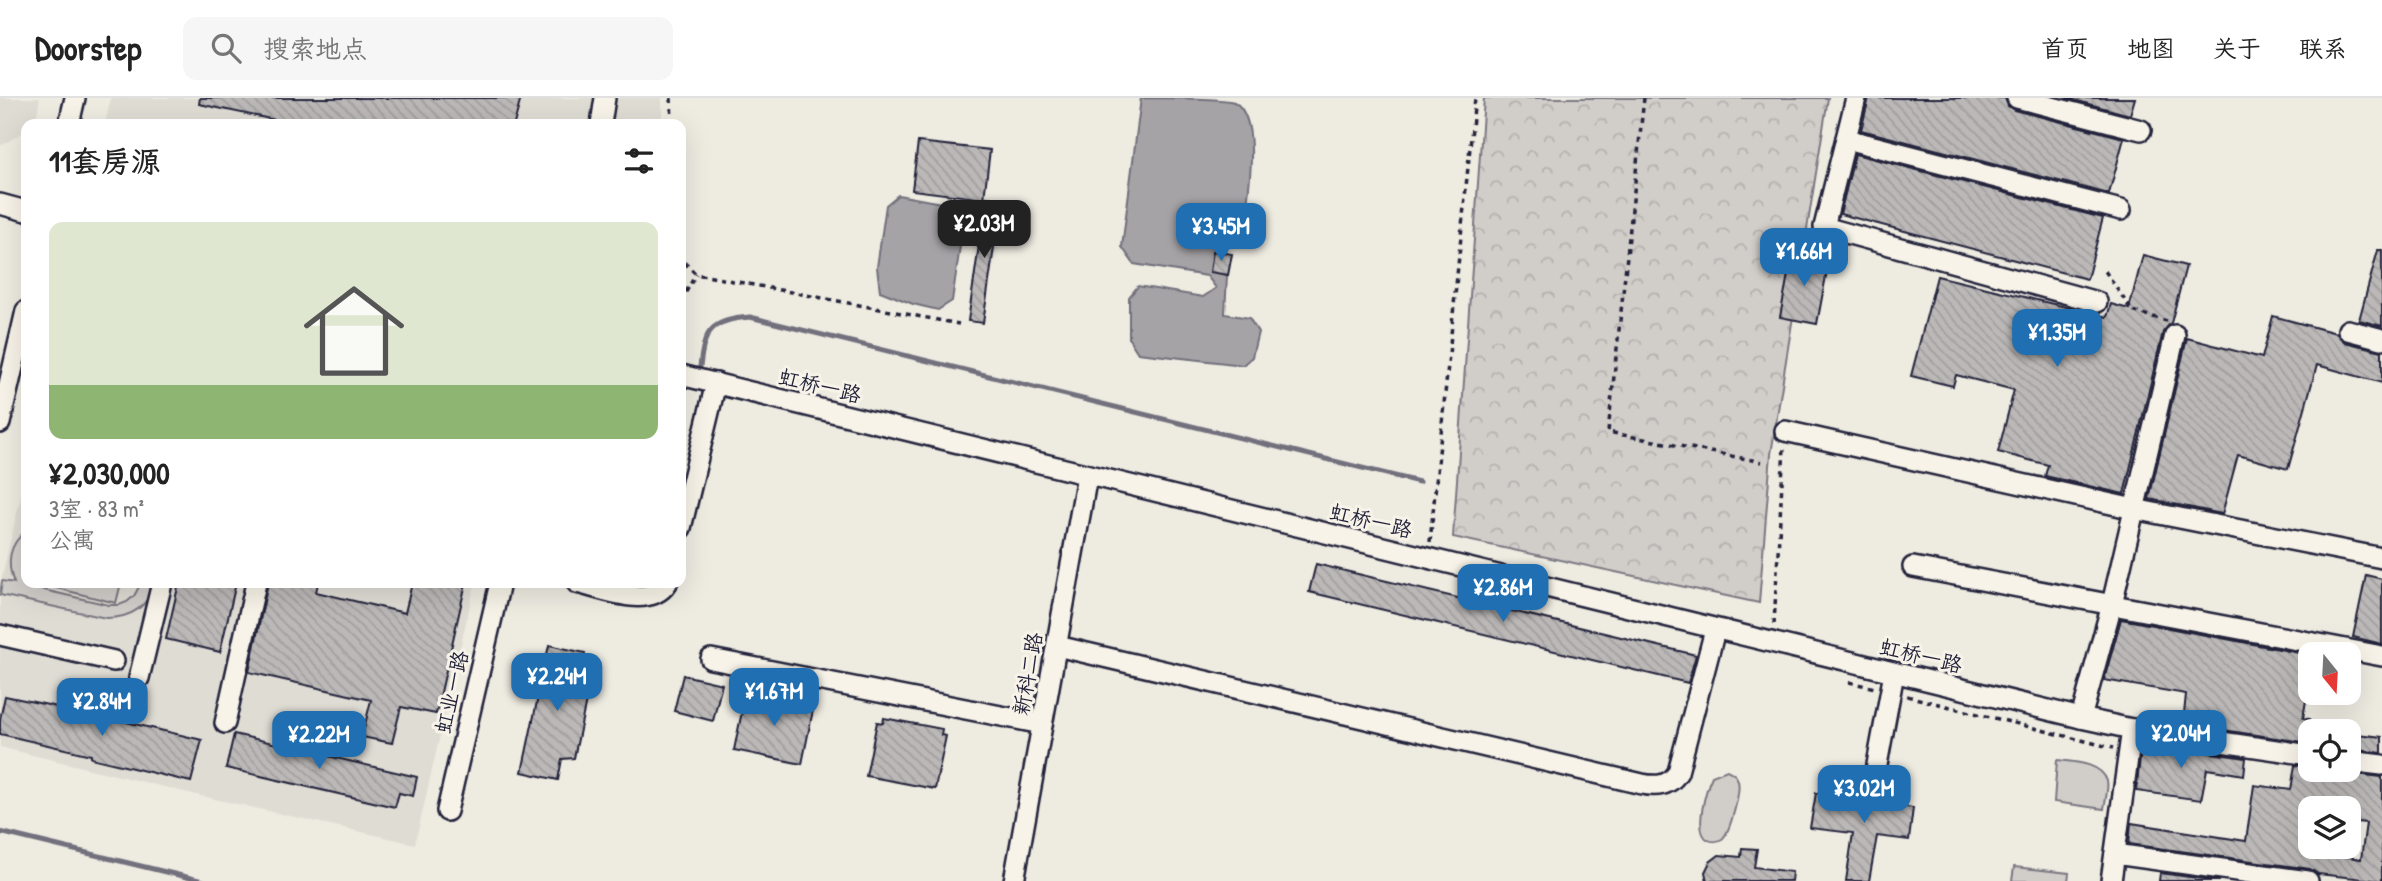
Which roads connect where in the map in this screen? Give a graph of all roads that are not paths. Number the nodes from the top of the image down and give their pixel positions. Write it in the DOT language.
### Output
graph roads {
  1 [pos="75,98"];
  2 [pos="605,98"];
  3 [pos="1856,98"];
  4 [pos="2017,98"];
  5 [pos="70,119"];
  6 [pos="602,119"];
  7 [pos="2141,130"];
  8 [pos="1846,139"];
  9 [pos="0,204"];
  10 [pos="21,210"];
  11 [pos="2120,210"];
  12 [pos="2097,302"];
  13 [pos="2173,328"];
  14 [pos="21,330"];
  15 [pos="2348,330"];
  16 [pos="2382,339"];
  17 [pos="686,376"];
  18 [pos="716,383"];
  19 [pos="2,401"];
  20 [pos="0,423"];
  21 [pos="1784,431"];
  22 [pos="1087,476"];
  23 [pos="686,506"];
  24 [pos="2134,509"];
  25 [pos="2382,558"];
  26 [pos="1913,567"];
  27 [pos="161,588"];
  28 [pos="255,588"];
  29 [pos="499,588"];
  30 [pos="598,588"];
  31 [pos="663,588"];
  32 [pos="2112,604"];
  33 [pos="1715,630"];
  34 [pos="0,635"];
  35 [pos="1056,646"];
  36 [pos="2382,656"];
  37 [pos="711,659"];
  38 [pos="114,661"];
  39 [pos="1894,673"];
  40 [pos="139,678"];
  41 [pos="2081,718"];
  42 [pos="225,723"];
  43 [pos="1042,724"];
  44 [pos="2132,729"];
  45 [pos="2298,753"];
  46 [pos="2361,763"];
  47 [pos="2382,765"];
  48 [pos="1871,797"];
  49 [pos="447,811"];
  50 [pos="2115,854"];
  51 [pos="1014,881"];
  52 [pos="2111,881"];
  53 [pos="2308,881"];
  1 -- 5 [label="street"];
  2 -- 6 [label="street"];
  3 -- 8 [label="street"];
  4 -- 7 [label="street"];
  8 -- 11 [label="street"];
  8 -- 12 [label="street"];
  9 -- 10 [label="street"];
  13 -- 24 [label="street"];
  14 -- 19 [label="street"];
  15 -- 16 [label="street"];
  17 -- 18 [label="street, 虹桥一路"];
  18 -- 22 [label="street, 虹桥一路"];
  18 -- 23 [label="street"];
  19 -- 20 [label="street"];
  21 -- 24 [label="street"];
  22 -- 33 [label="street, 虹桥一路"];
  22 -- 35 [label="street, 新科二路"];
  24 -- 25 [label="street"];
  24 -- 32 [label="street"];
  26 -- 32 [label="street"];
  27 -- 40 [label="street"];
  28 -- 42 [label="street"];
  29 -- 49 [label="street, 虹业一路"];
  30 -- 31 [label="street"];
  32 -- 36 [label="street"];
  32 -- 41 [label="street"];
  33 -- 35 [label="street"];
  33 -- 39 [label="street, 虹桥一路"];
  34 -- 38 [label="street"];
  35 -- 43 [label="street, 新科二路"];
  37 -- 43 [label="street"];
  39 -- 41 [label="street, 虹桥一路"];
  39 -- 48 [label="street"];
  41 -- 44 [label="street, 虹桥一路"];
  43 -- 51 [label="street, 新科二路"];
  44 -- 45 [label="street, 虹桥一路"];
  44 -- 50 [label="street"];
  46 -- 47 [label="street"];
  50 -- 52 [label="street"];
  50 -- 53 [label="street"];
}
